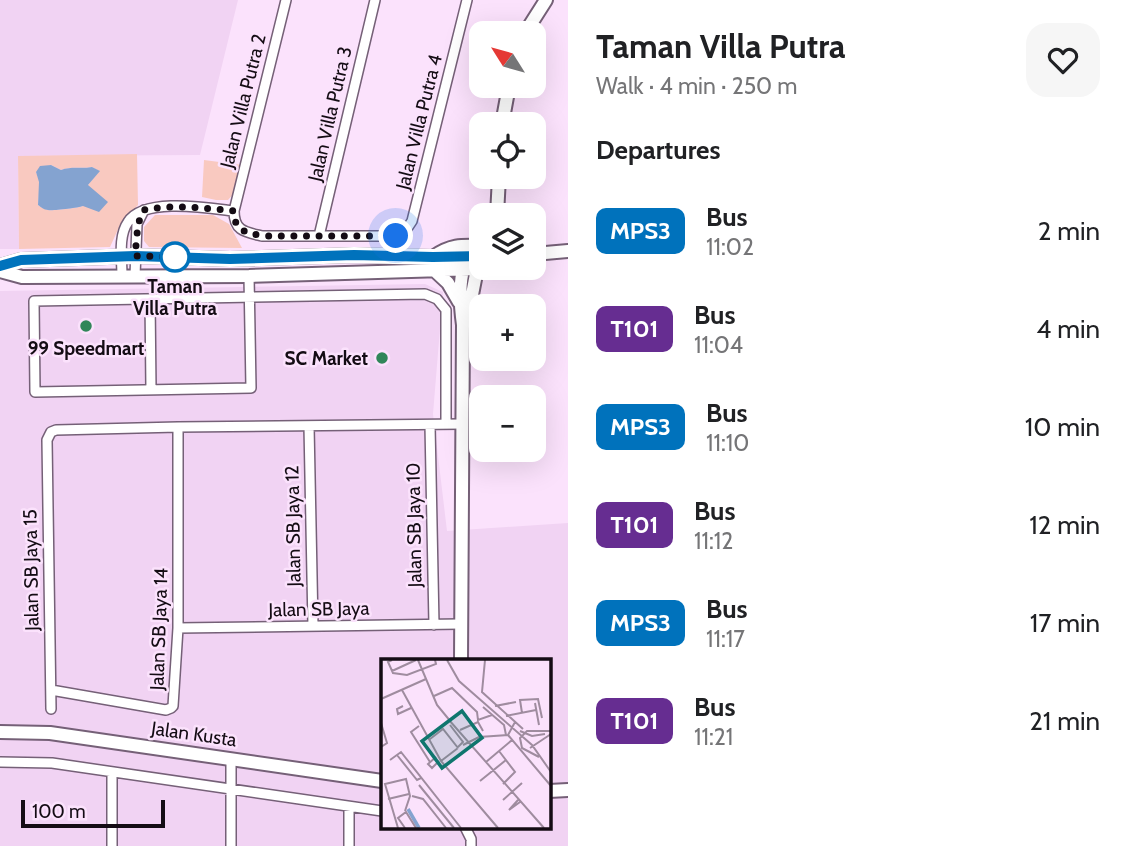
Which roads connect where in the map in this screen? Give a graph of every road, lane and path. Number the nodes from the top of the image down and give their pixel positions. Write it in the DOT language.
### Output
graph roads {
  1 [pos="286,0"];
  2 [pos="375,0"];
  3 [pos="467,0"];
  4 [pos="546,0"];
  5 [pos="533,21"];
  6 [pos="144,210"];
  7 [pos="234,211"];
  8 [pos="319,236"];
  9 [pos="568,251"];
  10 [pos="546,253"];
  11 [pos="469,254"];
  12 [pos="354,255"];
  13 [pos="135,256"];
  14 [pos="122,257"];
  15 [pos="469,259"];
  16 [pos="434,263"];
  17 [pos="0,269"];
  18 [pos="366,273"];
  19 [pos="128,276"];
  20 [pos="249,276"];
  21 [pos="469,280"];
  22 [pos="474,280"];
  23 [pos="250,297"];
  24 [pos="150,299"];
  25 [pos="460,306"];
  26 [pos="463,325"];
  27 [pos="151,390"];
  28 [pos="446,391"];
  29 [pos="462,391"];
  30 [pos="446,424"];
  31 [pos="462,424"];
  32 [pos="430,425"];
  33 [pos="309,426"];
  34 [pos="178,427"];
  35 [pos="460,624"];
  36 [pos="434,625"];
  37 [pos="313,626"];
  38 [pos="178,628"];
  39 [pos="461,659"];
  40 [pos="51,690"];
  41 [pos="51,709"];
  42 [pos="0,732"];
  43 [pos="232,759"];
  44 [pos="0,762"];
  45 [pos="112,772"];
  46 [pos="381,780"];
  47 [pos="231,789"];
  48 [pos="568,790"];
  49 [pos="550,791"];
  50 [pos="349,807"];
  51 [pos="381,811"];
  52 [pos="466,828"];
  53 [pos="112,846"];
  54 [pos="231,846"];
  55 [pos="349,846"];
  56 [pos="471,846"];
  1 -- 7 [label="street, Jalan Villa Putra 2"];
  2 -- 8 [label="street, Jalan Villa Putra 3"];
  3 -- 8 [label="street, Jalan Villa Putra 4"];
  4 -- 5 [label="main road"];
  6 -- 7 [label="street"];
  6 -- 13 [label="street"];
  6 -- 14 [label="street"];
  7 -- 8 [label="street, Jalan Villa Putra 4"];
  9 -- 10 [label="main road"];
  11 -- 16 [label="main road"];
  12 -- 13 [label="main road"];
  12 -- 16 [label="main road"];
  12 -- 18 [label="main road"];
  13 -- 14 [label="main road"];
  13 -- 19 [label="street"];
  14 -- 17 [label="main road"];
  14 -- 19 [label="street"];
  15 -- 16 [label="main road"];
  16 -- 18 [label="main road"];
  16 -- 25 [label="main road"];
  17 -- 19 [label="main road"];
  18 -- 20 [label="main road"];
  19 -- 20 [label="main road"];
  20 -- 23 [label="street"];
  21 -- 25 [label="main road"];
  22 -- 26 [label="main road"];
  23 -- 24 [label="street"];
  23 -- 27 [label="street"];
  23 -- 28 [label="street"];
  24 -- 27 [label="street"];
  24 -- 27 [label="street"];
  25 -- 26 [label="main road"];
  26 -- 29 [label="main road"];
  28 -- 29 [label="street"];
  28 -- 30 [label="street"];
  29 -- 31 [label="main road"];
  30 -- 31 [label="street"];
  30 -- 32 [label="street"];
  31 -- 35 [label="main road"];
  32 -- 33 [label="street"];
  32 -- 36 [label="street, Jalan SB Jaya 10"];
  33 -- 34 [label="street"];
  33 -- 37 [label="street, Jalan SB Jaya 12"];
  34 -- 38 [label="street, Jalan SB Jaya 14"];
  34 -- 40 [label="street, Jalan SB Jaya 15"];
  35 -- 36 [label="street, Jalan SB Jaya"];
  35 -- 39 [label="main road"];
  36 -- 37 [label="street, Jalan SB Jaya"];
  37 -- 38 [label="street, Jalan SB Jaya"];
  38 -- 40 [label="street, Jalan SB Jaya 14"];
  40 -- 41 [label="street, Jalan SB Jaya 15"];
  42 -- 43 [label="main road, Jalan Kusta"];
  43 -- 46 [label="main road, Jalan Kusta"];
  43 -- 47 [label="street"];
  44 -- 45 [label="street"];
  45 -- 47 [label="street"];
  45 -- 53 [label="street"];
  47 -- 50 [label="street"];
  47 -- 54 [label="street"];
  48 -- 49 [label="main road"];
  50 -- 51 [label="street"];
  50 -- 55 [label="street"];
  52 -- 56 [label="street"];
}
